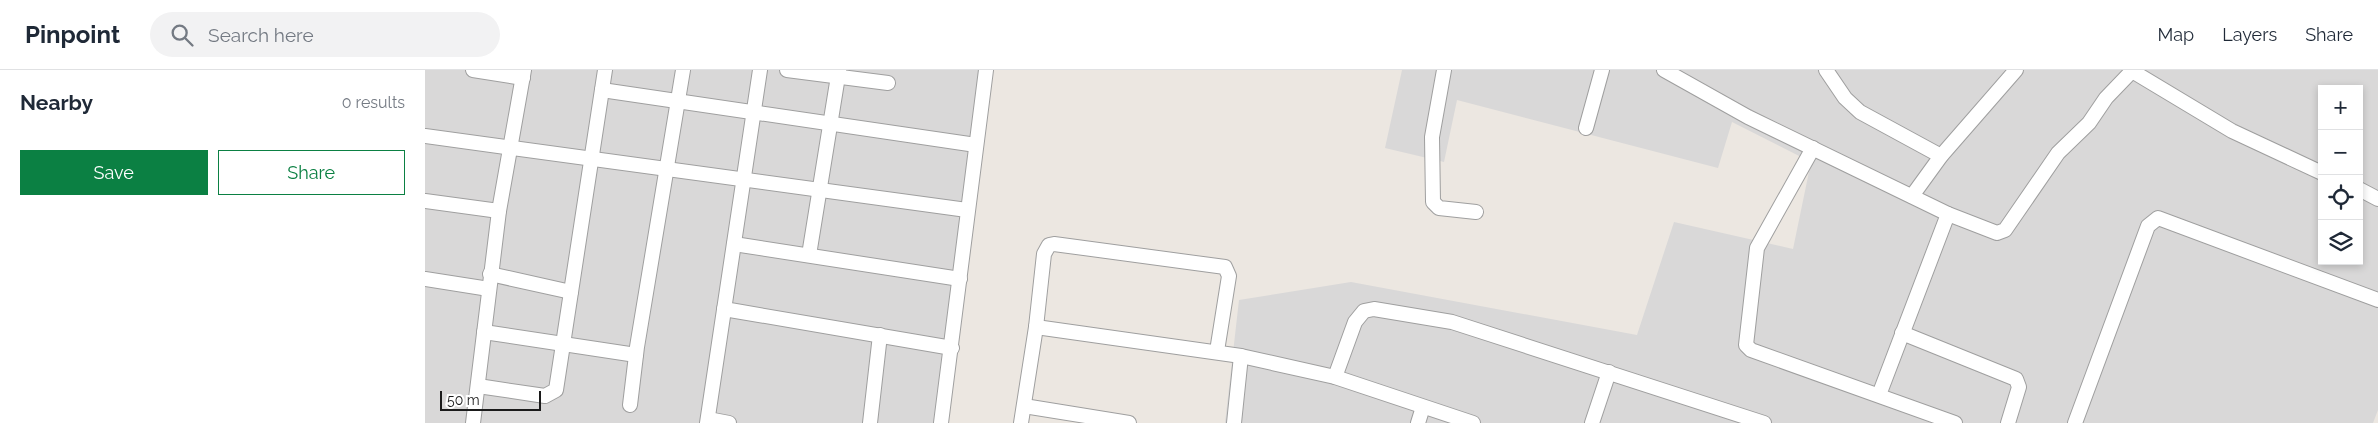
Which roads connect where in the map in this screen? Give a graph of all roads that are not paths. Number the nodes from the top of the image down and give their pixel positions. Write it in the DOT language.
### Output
graph roads {
  1 [pos="473,70"];
  2 [pos="605,70"];
  3 [pos="683,70"];
  4 [pos="760,70"];
  5 [pos="787,70"];
  6 [pos="986,70"];
  7 [pos="1443,70"];
  8 [pos="1602,70"];
  9 [pos="1664,70"];
  10 [pos="1826,70"];
  11 [pos="2016,70"];
  12 [pos="2132,71"];
  13 [pos="838,73"];
  14 [pos="523,74"];
  15 [pos="888,83"];
  16 [pos="602,90"];
  17 [pos="678,103"];
  18 [pos="753,114"];
  19 [pos="830,123"];
  20 [pos="1586,128"];
  21 [pos="425,136"];
  22 [pos="976,145"];
  23 [pos="509,147"];
  24 [pos="1813,148"];
  25 [pos="1941,156"];
  26 [pos="592,158"];
  27 [pos="665,168"];
  28 [pos="2318,170"];
  29 [pos="744,178"];
  30 [pos="820,189"];
  31 [pos="2363,191"];
  32 [pos="1912,196"];
  33 [pos="2378,199"];
  34 [pos="425,201"];
  35 [pos="967,210"];
  36 [pos="499,211"];
  37 [pos="1476,212"];
  38 [pos="1948,214"];
  39 [pos="734,244"];
  40 [pos="809,255"];
  41 [pos="490,274"];
  42 [pos="425,279"];
  43 [pos="960,279"];
  44 [pos="489,289"];
  45 [pos="571,292"];
  46 [pos="2378,300"];
  47 [pos="724,309"];
  48 [pos="1036,328"];
  49 [pos="484,332"];
  50 [pos="1902,333"];
  51 [pos="880,335"];
  52 [pos="563,344"];
  53 [pos="952,348"];
  54 [pos="1217,351"];
  55 [pos="636,356"];
  56 [pos="1241,356"];
  57 [pos="1609,372"];
  58 [pos="1335,377"];
  59 [pos="478,386"];
  60 [pos="1879,395"];
  61 [pos="630,405"];
  62 [pos="1024,406"];
  63 [pos="1423,407"];
  64 [pos="707,421"];
  65 [pos="473,423"];
  66 [pos="729,423"];
  67 [pos="870,423"];
  68 [pos="941,423"];
  69 [pos="1021,423"];
  70 [pos="1129,423"];
  71 [pos="1234,423"];
  72 [pos="1418,423"];
  73 [pos="1473,423"];
  74 [pos="1592,423"];
  75 [pos="1764,423"];
  76 [pos="1955,423"];
  77 [pos="2008,423"];
  78 [pos="2075,423"];
  1 -- 14 [label="street"];
  2 -- 16 [label="street"];
  3 -- 17 [label="street"];
  4 -- 18 [label="street"];
  5 -- 13 [label="street"];
  6 -- 22 [label="street"];
  7 -- 37 [label="street"];
  8 -- 20 [label="street"];
  9 -- 24 [label="street"];
  10 -- 25 [label="street"];
  11 -- 25 [label="street"];
  12 -- 28 [label="street"];
  12 -- 38 [label="street"];
  13 -- 15 [label="street"];
  13 -- 19 [label="street"];
  14 -- 23 [label="street"];
  16 -- 17 [label="street"];
  16 -- 26 [label="street"];
  17 -- 18 [label="street"];
  17 -- 27 [label="street"];
  18 -- 19 [label="street"];
  18 -- 29 [label="street"];
  19 -- 22 [label="street"];
  19 -- 30 [label="street"];
  21 -- 23 [label="street"];
  22 -- 35 [label="street"];
  23 -- 26 [label="street"];
  23 -- 36 [label="street"];
  24 -- 32 [label="street"];
  24 -- 60 [label="street"];
  25 -- 32 [label="street"];
  26 -- 27 [label="street"];
  26 -- 45 [label="street"];
  27 -- 29 [label="street"];
  27 -- 55 [label="street"];
  29 -- 30 [label="street"];
  29 -- 39 [label="street"];
  30 -- 35 [label="street"];
  30 -- 40 [label="street"];
  31 -- 33 [label="street"];
  32 -- 38 [label="street"];
  34 -- 36 [label="street"];
  35 -- 43 [label="street"];
  36 -- 41 [label="street"];
  38 -- 50 [label="street"];
  39 -- 40 [label="street"];
  39 -- 47 [label="street"];
  40 -- 43 [label="street"];
  41 -- 44 [label="street"];
  41 -- 45 [label="street"];
  42 -- 44 [label="street"];
  43 -- 53 [label="street"];
  44 -- 49 [label="street"];
  45 -- 52 [label="street"];
  46 -- 78 [label="street"];
  47 -- 51 [label="street"];
  47 -- 64 [label="street"];
  48 -- 54 [label="street"];
  48 -- 54 [label="street"];
  48 -- 62 [label="street"];
  49 -- 52 [label="street"];
  49 -- 59 [label="street"];
  50 -- 60 [label="street"];
  50 -- 77 [label="street"];
  51 -- 53 [label="street"];
  51 -- 67 [label="street"];
  52 -- 55 [label="street"];
  52 -- 59 [label="street"];
  53 -- 68 [label="street"];
  54 -- 56 [label="street"];
  55 -- 61 [label="street"];
  56 -- 58 [label="street"];
  56 -- 71 [label="street"];
  57 -- 58 [label="street"];
  57 -- 74 [label="street"];
  57 -- 75 [label="street"];
  58 -- 63 [label="street"];
  59 -- 65 [label="street"];
  60 -- 76 [label="street"];
  62 -- 69 [label="street"];
  62 -- 70 [label="street"];
  63 -- 72 [label="street"];
  63 -- 73 [label="street"];
  64 -- 66 [label="street"];
}
